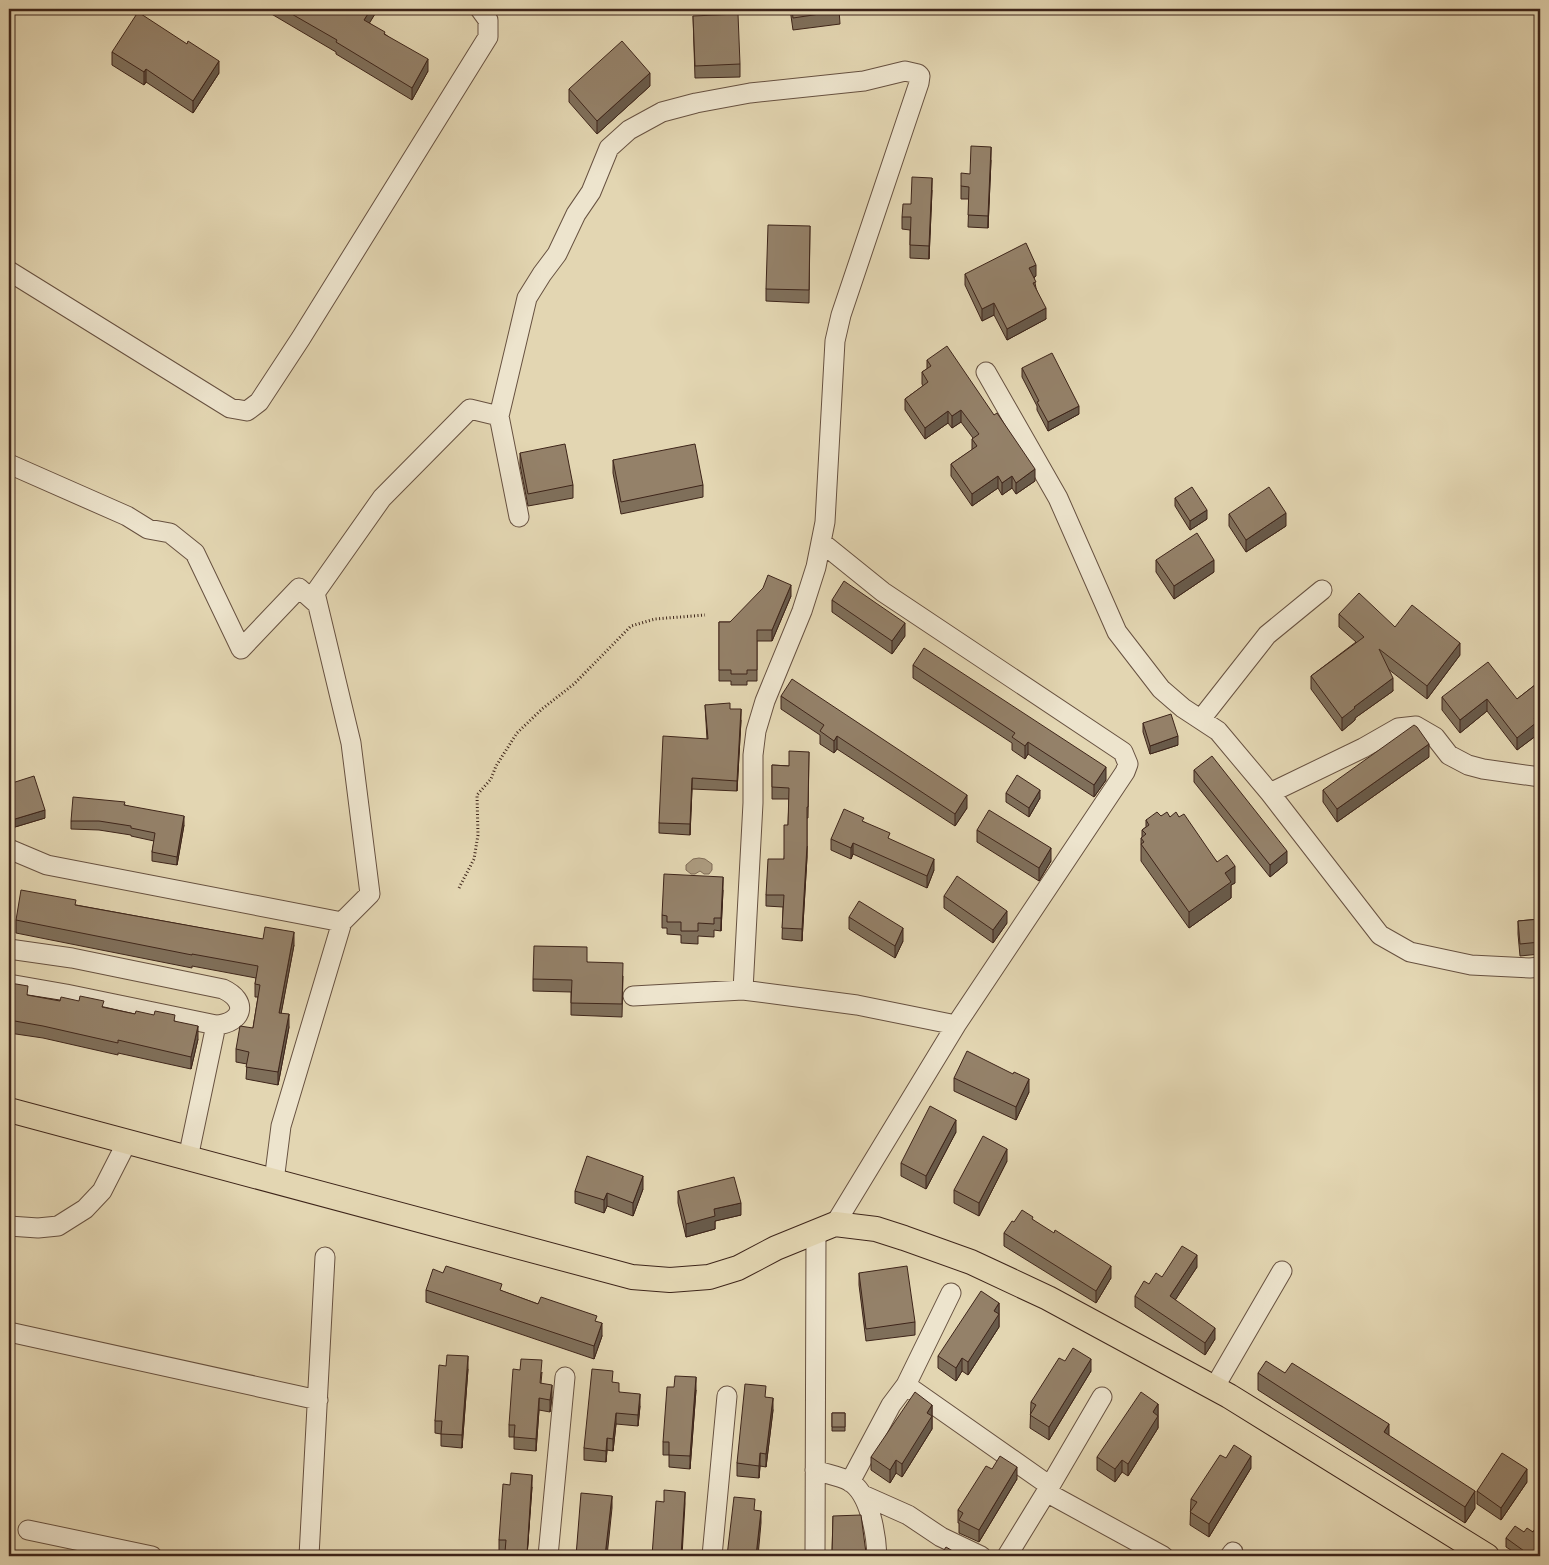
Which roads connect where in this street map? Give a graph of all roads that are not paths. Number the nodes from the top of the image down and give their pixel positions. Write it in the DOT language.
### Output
graph roads {
  1 [pos="480,9"];
  2 [pos="9,271"];
  3 [pos="986,372"];
  4 [pos="499,416"];
  5 [pos="9,464"];
  6 [pos="519,518"];
  7 [pos="821,542"];
  8 [pos="1322,590"];
  9 [pos="317,604"];
  10 [pos="1201,719"];
  11 [pos="1540,777"];
  12 [pos="1270,793"];
  13 [pos="9,849"];
  14 [pos="342,922"];
  15 [pos="9,949"];
  16 [pos="1540,967"];
  17 [pos="9,984"];
  18 [pos="743,990"];
  19 [pos="633,996"];
  20 [pos="216,1025"];
  21 [pos="956,1025"];
  22 [pos="9,1110"];
  23 [pos="127,1142"];
  24 [pos="188,1158"];
  25 [pos="274,1181"];
  26 [pos="9,1226"];
  27 [pos="825,1228"];
  28 [pos="325,1257"];
  29 [pos="1282,1271"];
  30 [pos="951,1293"];
  31 [pos="9,1332"];
  32 [pos="565,1377"];
  33 [pos="906,1385"];
  34 [pos="1214,1388"];
  35 [pos="727,1396"];
  36 [pos="1102,1397"];
  37 [pos="318,1400"];
  38 [pos="815,1470"];
  39 [pos="857,1488"];
  40 [pos="1048,1489"];
  41 [pos="28,1530"];
  42 [pos="152,1556"];
  43 [pos="309,1556"];
  44 [pos="548,1556"];
  45 [pos="712,1556"];
  46 [pos="815,1556"];
  47 [pos="877,1556"];
  48 [pos="981,1556"];
  49 [pos="1007,1556"];
  50 [pos="1163,1556"];
  51 [pos="1488,1556"];
  1 -- 2 [label="street"];
  3 -- 10 [label="street"];
  4 -- 6 [label="street"];
  4 -- 7 [label="street"];
  4 -- 9 [label="street"];
  5 -- 9 [label="street"];
  7 -- 18 [label="street"];
  7 -- 21 [label="street"];
  8 -- 10 [label="street"];
  9 -- 14 [label="street"];
  10 -- 12 [label="street"];
  11 -- 12 [label="street"];
  12 -- 16 [label="street"];
  13 -- 14 [label="street"];
  14 -- 25 [label="street"];
  15 -- 20 [label="street"];
  17 -- 20 [label="street"];
  18 -- 19 [label="street"];
  18 -- 21 [label="street"];
  20 -- 24 [label="street"];
  21 -- 27 [label="street"];
  22 -- 23 [label="main road"];
  23 -- 24 [label="main road"];
  23 -- 26 [label="street"];
  24 -- 25 [label="main road"];
  25 -- 27 [label="main road"];
  27 -- 34 [label="main road"];
  27 -- 38 [label="street"];
  28 -- 37 [label="street"];
  29 -- 34 [label="street"];
  30 -- 33 [label="street"];
  31 -- 37 [label="street"];
  32 -- 44 [label="street"];
  33 -- 39 [label="street"];
  33 -- 40 [label="street"];
  34 -- 51 [label="main road"];
  35 -- 45 [label="street"];
  36 -- 40 [label="street"];
  37 -- 43 [label="street"];
  38 -- 39 [label="street"];
  38 -- 46 [label="street"];
  39 -- 47 [label="street"];
  39 -- 48 [label="street"];
  40 -- 49 [label="street"];
  40 -- 50 [label="street"];
  41 -- 42 [label="street"];
}
